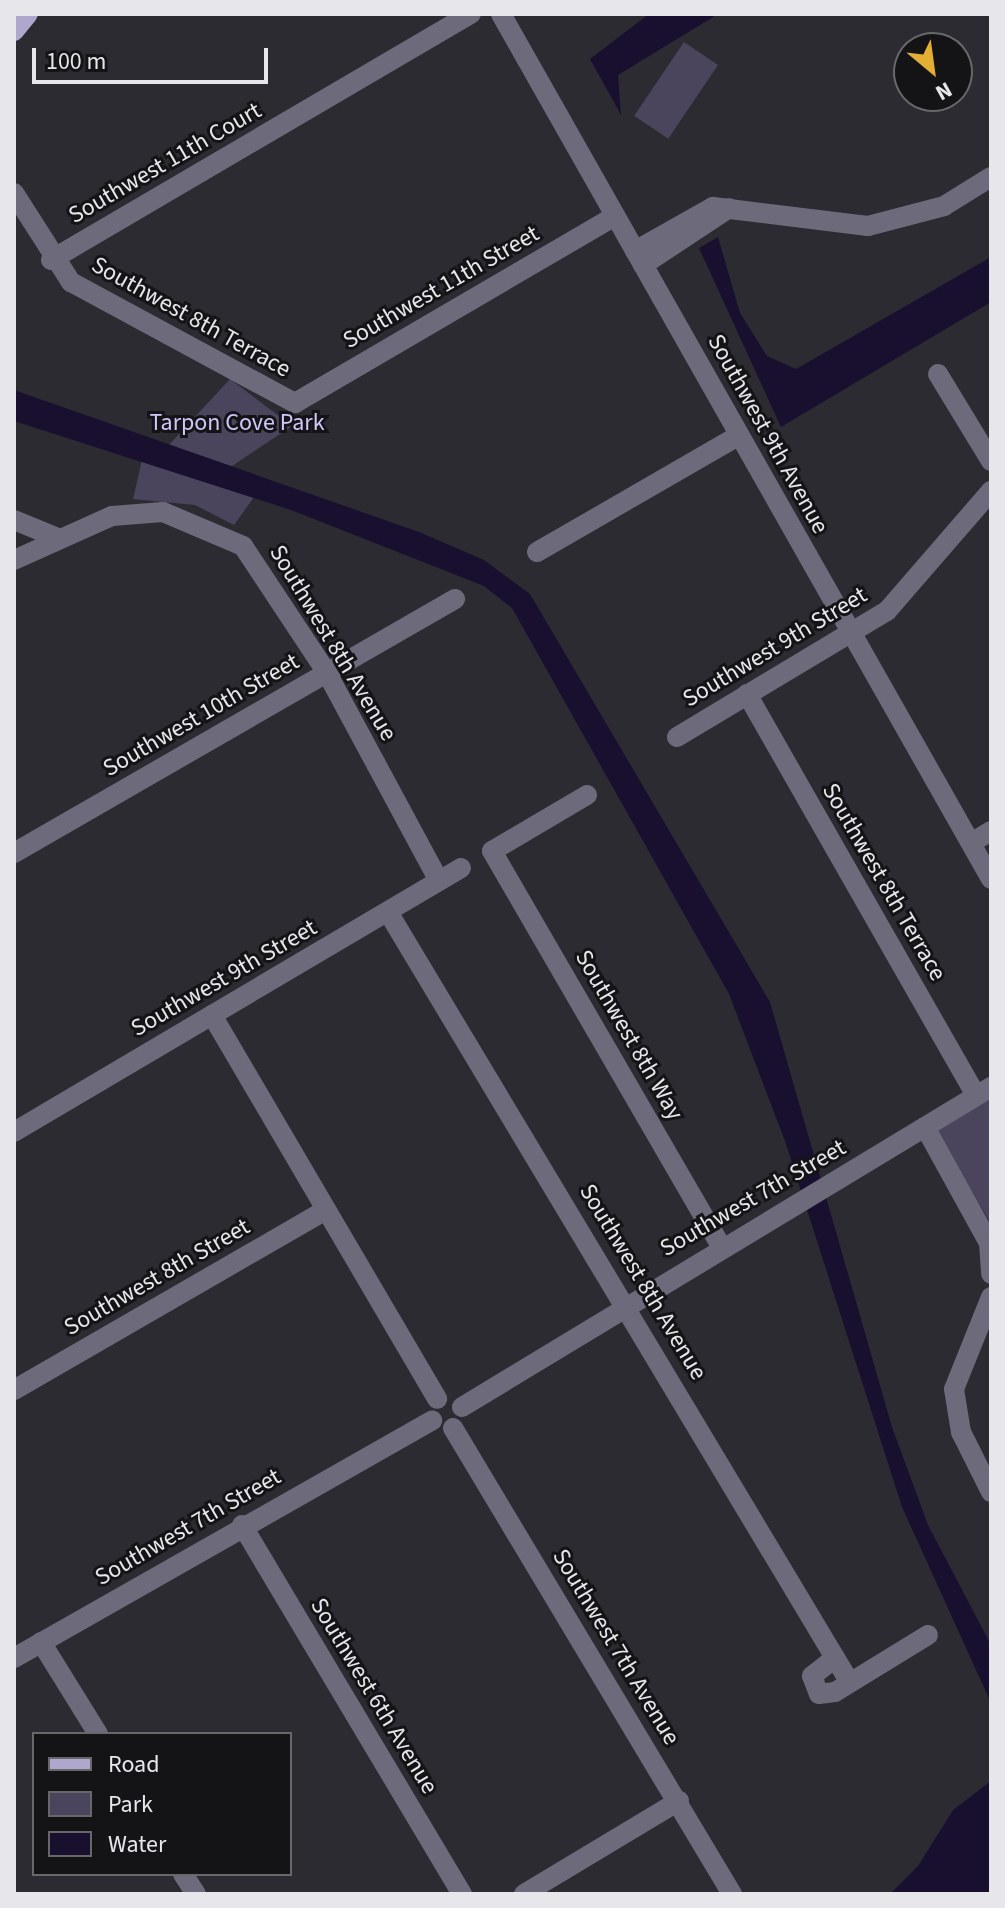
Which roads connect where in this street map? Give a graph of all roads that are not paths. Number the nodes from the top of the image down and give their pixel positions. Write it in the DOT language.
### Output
graph roads {
  1 [pos="28,14"];
  2 [pos="471,14"];
  3 [pos="501,14"];
  4 [pos="14,31"];
  5 [pos="991,177"];
  6 [pos="14,193"];
  7 [pos="613,217"];
  8 [pos="639,258"];
  9 [pos="51,260"];
  10 [pos="938,374"];
  11 [pos="295,403"];
  12 [pos="738,436"];
  13 [pos="991,461"];
  14 [pos="991,491"];
  15 [pos="14,520"];
  16 [pos="58,538"];
  17 [pos="20,551"];
  18 [pos="537,552"];
  19 [pos="455,599"];
  20 [pos="850,635"];
  21 [pos="327,673"];
  22 [pos="747,694"];
  23 [pos="677,737"];
  24 [pos="587,795"];
  25 [pos="991,831"];
  26 [pos="971,843"];
  27 [pos="14,853"];
  28 [pos="461,868"];
  29 [pos="991,879"];
  30 [pos="439,881"];
  31 [pos="388,912"];
  32 [pos="212,1015"];
  33 [pos="983,1091"];
  34 [pos="925,1127"];
  35 [pos="14,1132"];
  36 [pos="326,1210"];
  37 [pos="720,1245"];
  38 [pos="991,1274"];
  39 [pos="991,1297"];
  40 [pos="627,1304"];
  41 [pos="14,1390"];
  42 [pos="437,1399"];
  43 [pos="462,1407"];
  44 [pos="432,1421"];
  45 [pos="453,1428"];
  46 [pos="991,1492"];
  47 [pos="242,1525"];
  48 [pos="928,1635"];
  49 [pos="41,1642"];
  50 [pos="14,1658"];
  51 [pos="835,1658"];
  52 [pos="849,1681"];
  53 [pos="97,1732"];
  54 [pos="679,1801"];
  55 [pos="184,1876"];
  56 [pos="196,1894"];
  57 [pos="462,1894"];
  58 [pos="524,1894"];
  59 [pos="732,1894"];
  1 -- 4 [label="main road"];
  2 -- 9 [label="street, Southwest 11th Court"];
  3 -- 7 [label="street, Southwest 9th Avenue"];
  5 -- 8 [label="street"];
  6 -- 9 [label="street, Southwest 8th Terrace"];
  7 -- 8 [label="street, Southwest 9th Avenue"];
  7 -- 11 [label="street, Southwest 11th Street"];
  8 -- 12 [label="street, Southwest 9th Avenue"];
  9 -- 11 [label="street, Southwest 8th Terrace"];
  10 -- 13 [label="street"];
  12 -- 18 [label="street"];
  12 -- 20 [label="street, Southwest 9th Avenue"];
  14 -- 20 [label="street, Southwest 9th Street"];
  15 -- 16 [label="street"];
  16 -- 17 [label="street, Southwest 8th Avenue"];
  16 -- 21 [label="street, Southwest 8th Avenue"];
  19 -- 21 [label="street, Southwest 10th Street"];
  20 -- 22 [label="street, Southwest 9th Street"];
  20 -- 26 [label="street, Southwest 9th Avenue"];
  21 -- 27 [label="street, Southwest 10th Street"];
  21 -- 30 [label="street, Southwest 8th Avenue"];
  22 -- 23 [label="street, Southwest 9th Street"];
  22 -- 33 [label="street, Southwest 8th Terrace"];
  24 -- 37 [label="street, Southwest 8th Way"];
  25 -- 26 [label="street"];
  26 -- 29 [label="street, Southwest 9th Avenue"];
  28 -- 30 [label="street, Southwest 9th Street"];
  30 -- 31 [label="street, Southwest 9th Street"];
  31 -- 32 [label="street, Southwest 9th Street"];
  31 -- 40 [label="street, Southwest 8th Avenue"];
  32 -- 35 [label="street, Southwest 9th Street"];
  32 -- 36 [label="street"];
  33 -- 34 [label="street, Southwest 7th Street"];
  34 -- 37 [label="street, Southwest 7th Street"];
  34 -- 38 [label="street"];
  36 -- 41 [label="street, Southwest 8th Street"];
  36 -- 42 [label="street"];
  37 -- 40 [label="street, Southwest 7th Street"];
  39 -- 46 [label="street"];
  40 -- 43 [label="street, Southwest 7th Street"];
  40 -- 51 [label="street, Southwest 8th Avenue"];
  42 -- 43 [label="street"];
  42 -- 44 [label="street"];
  43 -- 45 [label="street"];
  44 -- 45 [label="street"];
  44 -- 47 [label="street, Southwest 7th Street"];
  45 -- 54 [label="street, Southwest 7th Avenue"];
  47 -- 49 [label="street, Southwest 7th Street"];
  47 -- 57 [label="street, Southwest 6th Avenue"];
  48 -- 52 [label="street"];
  49 -- 50 [label="street, Southwest 7th Street"];
  49 -- 53 [label="street"];
  51 -- 52 [label="street, Southwest 8th Avenue"];
  51 -- 52 [label="street"];
  54 -- 58 [label="street"];
  54 -- 59 [label="street, Southwest 7th Avenue"];
  55 -- 56 [label="street"];
}
